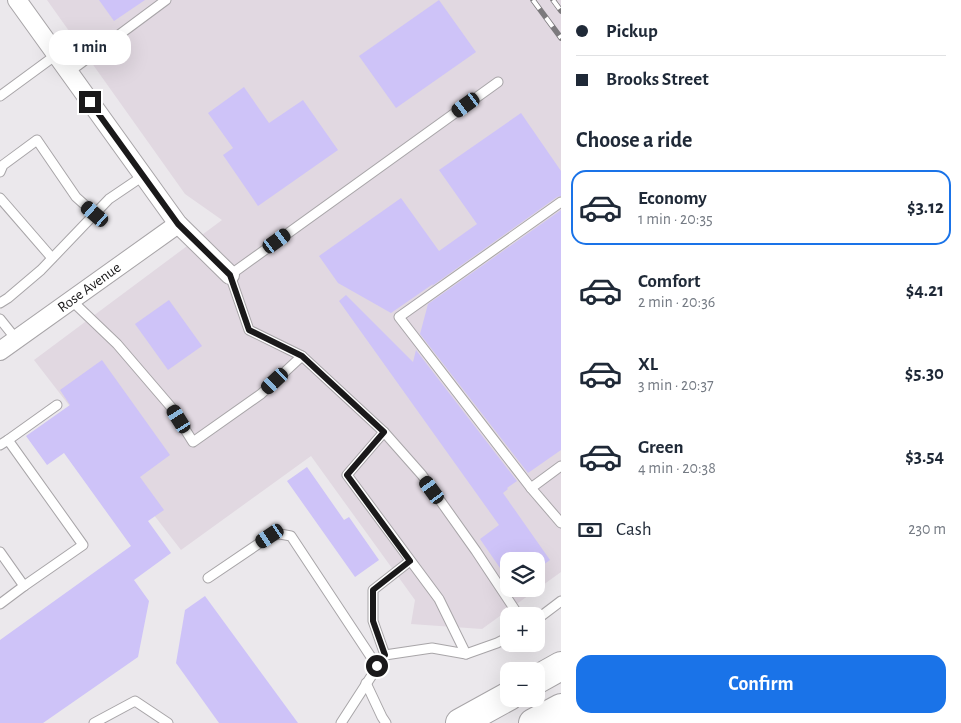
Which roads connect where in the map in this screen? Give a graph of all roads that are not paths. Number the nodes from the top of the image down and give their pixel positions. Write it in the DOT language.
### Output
graph roads {
  1 [pos="17,0"];
  2 [pos="166,0"];
  3 [pos="56,55"];
  4 [pos="69,72"];
  5 [pos="498,82"];
  6 [pos="0,96"];
  7 [pos="0,172"];
  8 [pos="143,176"];
  9 [pos="0,198"];
  10 [pos="561,202"];
  11 [pos="95,214"];
  12 [pos="178,224"];
  13 [pos="52,258"];
  14 [pos="230,275"];
  15 [pos="71,300"];
  16 [pos="0,303"];
  17 [pos="0,318"];
  18 [pos="16,340"];
  19 [pos="0,351"];
  20 [pos="302,356"];
  21 [pos="57,405"];
  22 [pos="384,432"];
  23 [pos="4,443"];
  24 [pos="561,466"];
  25 [pos="532,488"];
  26 [pos="561,523"];
  27 [pos="0,552"];
  28 [pos="410,561"];
  29 [pos="208,578"];
  30 [pos="24,586"];
  31 [pos="561,601"];
  32 [pos="0,604"];
  33 [pos="513,607"];
  34 [pos="545,613"];
  35 [pos="500,641"];
  36 [pos="466,654"];
  37 [pos="385,655"];
  38 [pos="377,666"];
  39 [pos="561,666"];
  40 [pos="545,675"];
  41 [pos="366,684"];
  42 [pos="500,701"];
  43 [pos="561,708"];
  44 [pos="94,723"];
  45 [pos="168,723"];
  46 [pos="341,723"];
  47 [pos="386,723"];
  48 [pos="460,723"];
  49 [pos="533,723"];
  1 -- 3 [label="street"];
  2 -- 4 [label="lane"];
  3 -- 4 [label="street"];
  3 -- 6 [label="lane"];
  4 -- 8 [label="street"];
  5 -- 14 [label="lane"];
  7 -- 11 [label="lane"];
  8 -- 11 [label="lane"];
  8 -- 12 [label="street"];
  9 -- 13 [label="lane"];
  10 -- 25 [label="lane"];
  11 -- 13 [label="lane"];
  12 -- 14 [label="street"];
  12 -- 15 [label="street, Rose Avenue"];
  13 -- 16 [label="lane"];
  14 -- 20 [label="lane"];
  15 -- 18 [label="street, Rose Avenue"];
  15 -- 20 [label="lane"];
  17 -- 18 [label="lane"];
  18 -- 19 [label="street, Rose Avenue"];
  20 -- 22 [label="lane"];
  21 -- 23 [label="lane"];
  22 -- 28 [label="lane"];
  22 -- 33 [label="lane"];
  23 -- 30 [label="lane"];
  24 -- 25 [label="lane"];
  25 -- 26 [label="lane"];
  27 -- 30 [label="lane"];
  28 -- 36 [label="lane"];
  28 -- 37 [label="lane"];
  29 -- 38 [label="lane"];
  30 -- 32 [label="lane"];
  31 -- 34 [label="lane"];
  35 -- 36 [label="lane"];
  36 -- 37 [label="lane"];
  37 -- 38 [label="lane"];
  38 -- 41 [label="lane"];
  39 -- 40 [label="main road"];
  41 -- 46 [label="lane"];
  41 -- 47 [label="lane"];
  42 -- 48 [label="main road"];
  43 -- 49 [label="main road"];
  44 -- 45 [label="lane"];
}
